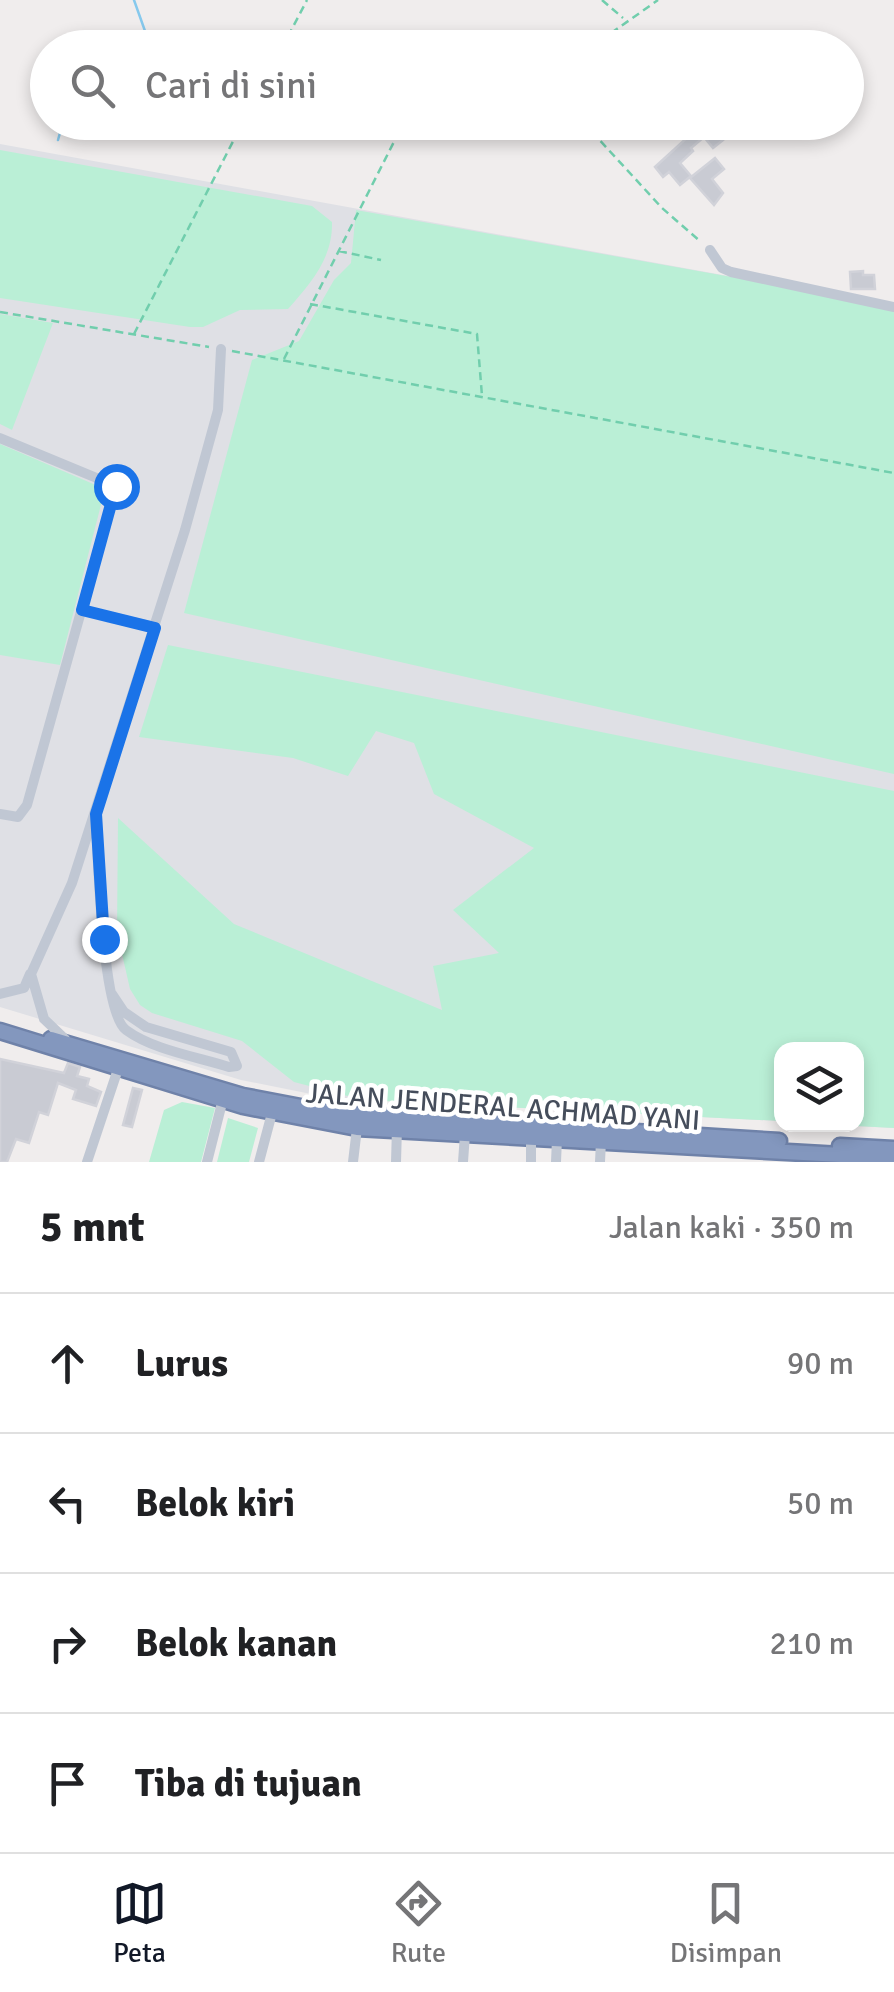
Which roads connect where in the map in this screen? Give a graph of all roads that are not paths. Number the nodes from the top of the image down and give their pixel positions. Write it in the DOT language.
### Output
graph roads {
  1 [pos="710,250"];
  2 [pos="894,307"];
  3 [pos="220,349"];
  4 [pos="0,438"];
  5 [pos="82,610"];
  6 [pos="155,628"];
  7 [pos="0,814"];
  8 [pos="96,814"];
  9 [pos="31,974"];
  10 [pos="0,994"];
  11 [pos="112,994"];
  12 [pos="0,1022"];
  13 [pos="0,1031"];
  14 [pos="80,1045"];
  15 [pos="118,1068"];
  16 [pos="223,1100"];
  17 [pos="272,1114"];
  18 [pos="389,1125"];
  19 [pos="357,1128"];
  20 [pos="465,1134"];
  21 [pos="532,1137"];
  22 [pos="557,1139"];
  23 [pos="602,1141"];
  24 [pos="894,1149"];
  25 [pos="764,1156"];
  26 [pos="894,1158"];
  27 [pos="87,1162"];
  28 [pos="207,1162"];
  29 [pos="259,1162"];
  30 [pos="353,1162"];
  31 [pos="396,1162"];
  32 [pos="464,1162"];
  33 [pos="530,1162"];
  34 [pos="556,1162"];
  35 [pos="600,1162"];
  1 -- 2 [label="street"];
  3 -- 6 [label="street"];
  4 -- 5 [label="street"];
  5 -- 6 [label="street"];
  5 -- 7 [label="street"];
  6 -- 8 [label="street"];
  8 -- 9 [label="street"];
  8 -- 11 [label="street"];
  9 -- 10 [label="street"];
  9 -- 14 [label="street"];
  11 -- 11 [label="street"];
  12 -- 14 [label="highway, JALAN JENDERAL ACHMAD YANI"];
  13 -- 15 [label="highway, JALAN JENDERAL ACHMAD YANI"];
  14 -- 18 [label="highway, JALAN JENDERAL ACHMAD YANI"];
  15 -- 16 [label="highway, JALAN JENDERAL ACHMAD YANI"];
  15 -- 27 [label="street"];
  16 -- 17 [label="highway, JALAN JENDERAL ACHMAD YANI"];
  16 -- 28 [label="street"];
  17 -- 19 [label="highway, JALAN JENDERAL ACHMAD YANI"];
  17 -- 29 [label="street"];
  18 -- 19 [label="highway, JALAN JENDERAL ACHMAD YANI"];
  18 -- 20 [label="highway, JALAN JENDERAL ACHMAD YANI"];
  18 -- 24 [label="highway, JALAN JENDERAL ACHMAD YANI"];
  18 -- 31 [label="street"];
  19 -- 30 [label="street"];
  20 -- 21 [label="highway, JALAN JENDERAL ACHMAD YANI"];
  20 -- 32 [label="street"];
  21 -- 22 [label="highway, JALAN JENDERAL ACHMAD YANI"];
  21 -- 33 [label="street"];
  22 -- 23 [label="highway, JALAN JENDERAL ACHMAD YANI"];
  22 -- 34 [label="street"];
  23 -- 25 [label="highway, JALAN JENDERAL ACHMAD YANI"];
  23 -- 35 [label="street"];
  25 -- 26 [label="highway, JALAN JENDERAL ACHMAD YANI"];
}
